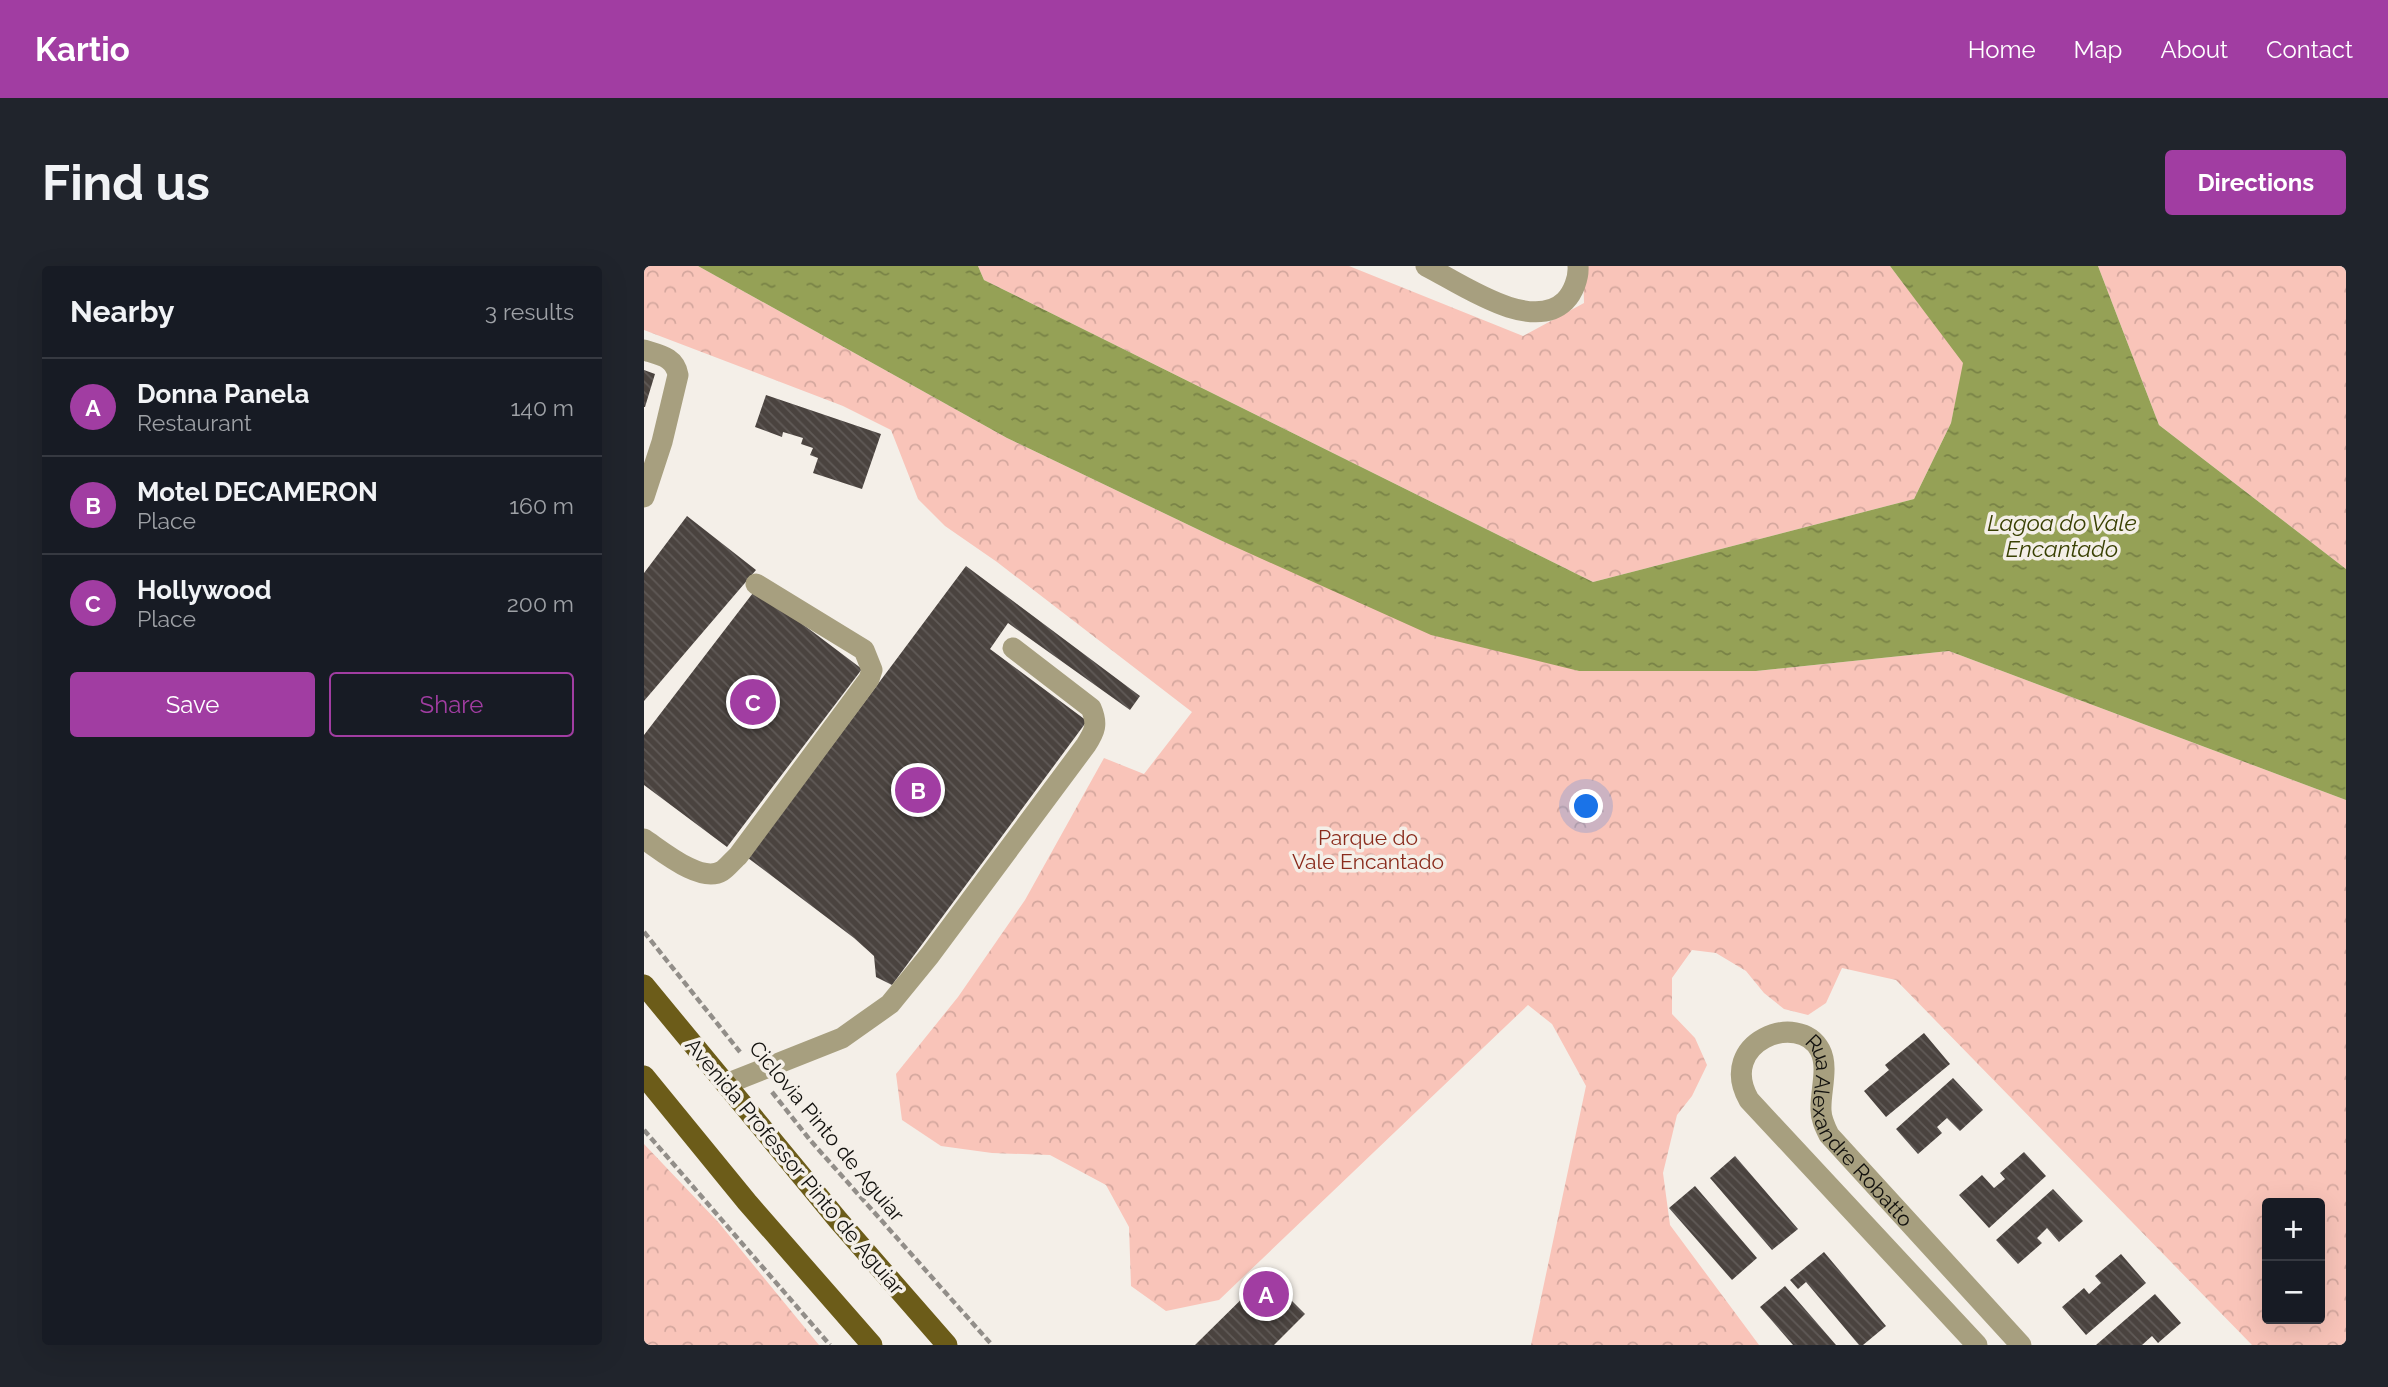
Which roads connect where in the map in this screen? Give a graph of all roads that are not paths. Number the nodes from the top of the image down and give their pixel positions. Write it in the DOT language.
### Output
graph roads {
  1 [pos="1426,266"];
  2 [pos="1578,266"];
  3 [pos="644,350"];
  4 [pos="644,497"];
  5 [pos="755,584"];
  6 [pos="1013,648"];
  7 [pos="644,839"];
  8 [pos="644,985"];
  9 [pos="644,1077"];
  10 [pos="726,1084"];
  11 [pos="872,1345"];
  12 [pos="947,1345"];
  13 [pos="1977,1345"];
  14 [pos="2021,1345"];
  1 -- 2 [label="street"];
  3 -- 4 [label="street"];
  5 -- 7 [label="street"];
  6 -- 10 [label="street"];
  8 -- 10 [label="main road, Avenida Professor Pinto de Aguiar"];
  9 -- 11 [label="main road"];
  10 -- 12 [label="main road, Avenida Professor Pinto de Aguiar"];
  13 -- 14 [label="street, Rua Alexandre Robatto"];
}
